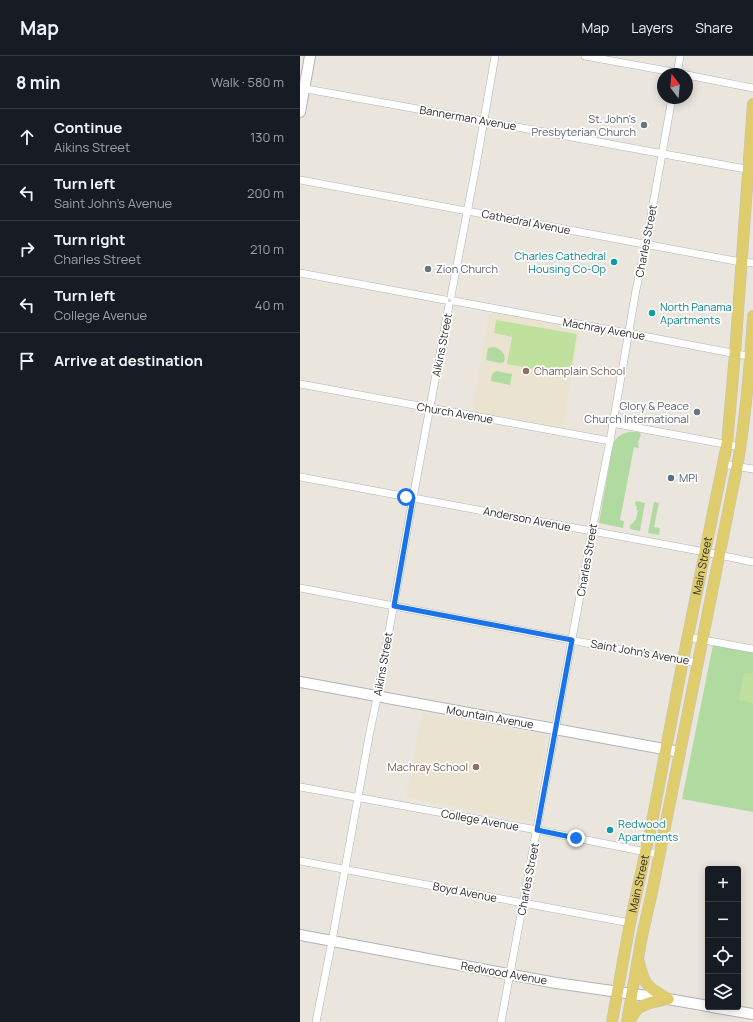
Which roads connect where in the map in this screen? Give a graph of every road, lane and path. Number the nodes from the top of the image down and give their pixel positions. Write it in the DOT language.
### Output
graph roads {
  1 [pos="310,56"];
  2 [pos="495,56"];
  3 [pos="585,56"];
  4 [pos="680,56"];
  5 [pos="679,68"];
  6 [pos="657,70"];
  7 [pos="693,76"];
  8 [pos="753,88"];
  9 [pos="302,89"];
  10 [pos="671,104"];
  11 [pos="753,104"];
  12 [pos="300,112"];
  13 [pos="752,120"];
  14 [pos="484,121"];
  15 [pos="662,154"];
  16 [pos="751,170"];
  17 [pos="300,180"];
  18 [pos="467,211"];
  19 [pos="646,244"];
  20 [pos="741,262"];
  21 [pos="753,264"];
  22 [pos="300,273"];
  23 [pos="450,301"];
  24 [pos="753,316"];
  25 [pos="629,333"];
  26 [pos="735,354"];
  27 [pos="752,357"];
  28 [pos="300,384"];
  29 [pos="430,408"];
  30 [pos="612,423"];
  31 [pos="610,441"];
  32 [pos="727,444"];
  33 [pos="740,447"];
  34 [pos="723,464"];
  35 [pos="737,467"];
  36 [pos="753,470"];
  37 [pos="300,477"];
  38 [pos="413,498"];
  39 [pos="592,531"];
  40 [pos="705,552"];
  41 [pos="719,556"];
  42 [pos="753,562"];
  43 [pos="300,588"];
  44 [pos="394,606"];
  45 [pos="688,637"];
  46 [pos="572,640"];
  47 [pos="703,640"];
  48 [pos="753,649"];
  49 [pos="683,660"];
  50 [pos="698,663"];
  51 [pos="300,682"];
  52 [pos="377,696"];
  53 [pos="556,729"];
  54 [pos="666,750"];
  55 [pos="680,752"];
  56 [pos="300,787"];
  57 [pos="358,798"];
  58 [pos="537,830"];
  59 [pos="646,852"];
  60 [pos="660,854"];
  61 [pos="300,861"];
  62 [pos="345,870"];
  63 [pos="523,903"];
  64 [pos="630,923"];
  65 [pos="300,935"];
  66 [pos="332,941"];
  67 [pos="638,959"];
  68 [pos="510,975"];
  69 [pos="617,992"];
  70 [pos="632,994"];
  71 [pos="668,999"];
  72 [pos="705,1005"];
  73 [pos="730,1010"];
  74 [pos="753,1014"];
  75 [pos="316,1022"];
  76 [pos="501,1022"];
  77 [pos="612,1022"];
  78 [pos="628,1022"];
  1 -- 9 [label="main road"];
  2 -- 14 [label="street, Aikins Street"];
  3 -- 6 [label="street"];
  4 -- 5 [label="street"];
  7 -- 8 [label="street"];
  9 -- 12 [label="main road"];
  9 -- 14 [label="street, Bannerman Avenue"];
  10 -- 15 [label="street, Charles Street"];
  11 -- 13 [label="main road, Main Street"];
  13 -- 16 [label="main road, Main Street"];
  14 -- 15 [label="street, Bannerman Avenue"];
  14 -- 18 [label="street, Aikins Street"];
  15 -- 16 [label="street, Bannerman Avenue"];
  15 -- 19 [label="street, Charles Street"];
  16 -- 20 [label="main road, Main Street"];
  17 -- 18 [label="street, Cathedral Avenue"];
  18 -- 19 [label="street, Cathedral Avenue"];
  18 -- 23 [label="street, Aikins Street"];
  19 -- 20 [label="street, Cathedral Avenue"];
  19 -- 25 [label="street, Charles Street"];
  20 -- 21 [label="street, Cathedral Avenue"];
  20 -- 26 [label="main road, Main Street"];
  22 -- 23 [label="street, Machray Avenue"];
  23 -- 25 [label="street, Machray Avenue"];
  23 -- 29 [label="street, Aikins Street"];
  24 -- 27 [label="main road, Main Street"];
  25 -- 26 [label="street, Machray Avenue"];
  25 -- 30 [label="street, Charles Street"];
  26 -- 27 [label="street, Machray Avenue"];
  26 -- 32 [label="main road, Main Street"];
  27 -- 33 [label="main road, Main Street"];
  28 -- 29 [label="street, Church Avenue"];
  29 -- 31 [label="street, Church Avenue"];
  29 -- 38 [label="street, Aikins Street"];
  30 -- 31 [label="street, Charles Street"];
  30 -- 32 [label="street"];
  31 -- 39 [label="street, Charles Street"];
  32 -- 33 [label="street"];
  32 -- 34 [label="main road, Main Street"];
  33 -- 35 [label="main road, Main Street"];
  34 -- 35 [label="street"];
  34 -- 40 [label="main road, Main Street"];
  35 -- 36 [label="street"];
  35 -- 41 [label="main road, Main Street"];
  37 -- 38 [label="street, Anderson Avenue"];
  38 -- 39 [label="street, Anderson Avenue"];
  38 -- 44 [label="street, Aikins Street"];
  39 -- 40 [label="street, Anderson Avenue"];
  39 -- 46 [label="street, Charles Street"];
  40 -- 41 [label="street, Anderson Avenue"];
  40 -- 45 [label="main road, Main Street"];
  41 -- 42 [label="street, Anderson Avenue"];
  41 -- 47 [label="main road, Main Street"];
  43 -- 44 [label="street, Saint John's Avenue"];
  44 -- 46 [label="street, Saint John's Avenue"];
  44 -- 52 [label="street, Aikins Street"];
  45 -- 47 [label="street"];
  45 -- 49 [label="main road, Main Street"];
  46 -- 49 [label="street, Saint John's Avenue"];
  46 -- 53 [label="street, Charles Street"];
  47 -- 48 [label="street"];
  47 -- 50 [label="main road, Main Street"];
  49 -- 50 [label="street, Saint John's Avenue"];
  49 -- 54 [label="main road, Main Street"];
  50 -- 55 [label="main road, Main Street"];
  51 -- 52 [label="main road, Mountain Avenue"];
  52 -- 53 [label="main road, Mountain Avenue"];
  52 -- 57 [label="street, Aikins Street"];
  53 -- 54 [label="main road, Mountain Avenue"];
  53 -- 58 [label="street, Charles Street"];
  54 -- 55 [label="main road, Mountain Avenue"];
  54 -- 59 [label="main road, Main Street"];
  55 -- 60 [label="main road, Main Street"];
  56 -- 57 [label="street, College Avenue"];
  57 -- 58 [label="street, College Avenue"];
  57 -- 62 [label="street, Aikins Street"];
  58 -- 59 [label="street, College Avenue"];
  58 -- 63 [label="street, Charles Street"];
  59 -- 60 [label="street, College Avenue"];
  59 -- 64 [label="main road, Main Street"];
  60 -- 67 [label="main road, Main Street"];
  61 -- 62 [label="street, Boyd Avenue"];
  62 -- 63 [label="street, Boyd Avenue"];
  62 -- 66 [label="street, Aikins Street"];
  63 -- 64 [label="street, Boyd Avenue"];
  63 -- 68 [label="street, Charles Street"];
  64 -- 69 [label="main road, Main Street"];
  65 -- 66 [label="main road, Redwood Avenue"];
  66 -- 68 [label="main road, Redwood Avenue"];
  66 -- 75 [label="street, Aikins Street"];
  67 -- 70 [label="main road, Main Street"];
  67 -- 71 [label="main road"];
  68 -- 69 [label="main road, Redwood Avenue"];
  68 -- 76 [label="street, Charles Street"];
  69 -- 70 [label="main road, Redwood Avenue"];
  69 -- 77 [label="main road, Main Street"];
  70 -- 71 [label="main road, Redwood Avenue"];
  70 -- 78 [label="main road, Main Street"];
  71 -- 72 [label="main road, Redwood Avenue"];
  71 -- 78 [label="main road"];
  73 -- 74 [label="main road"];
}
